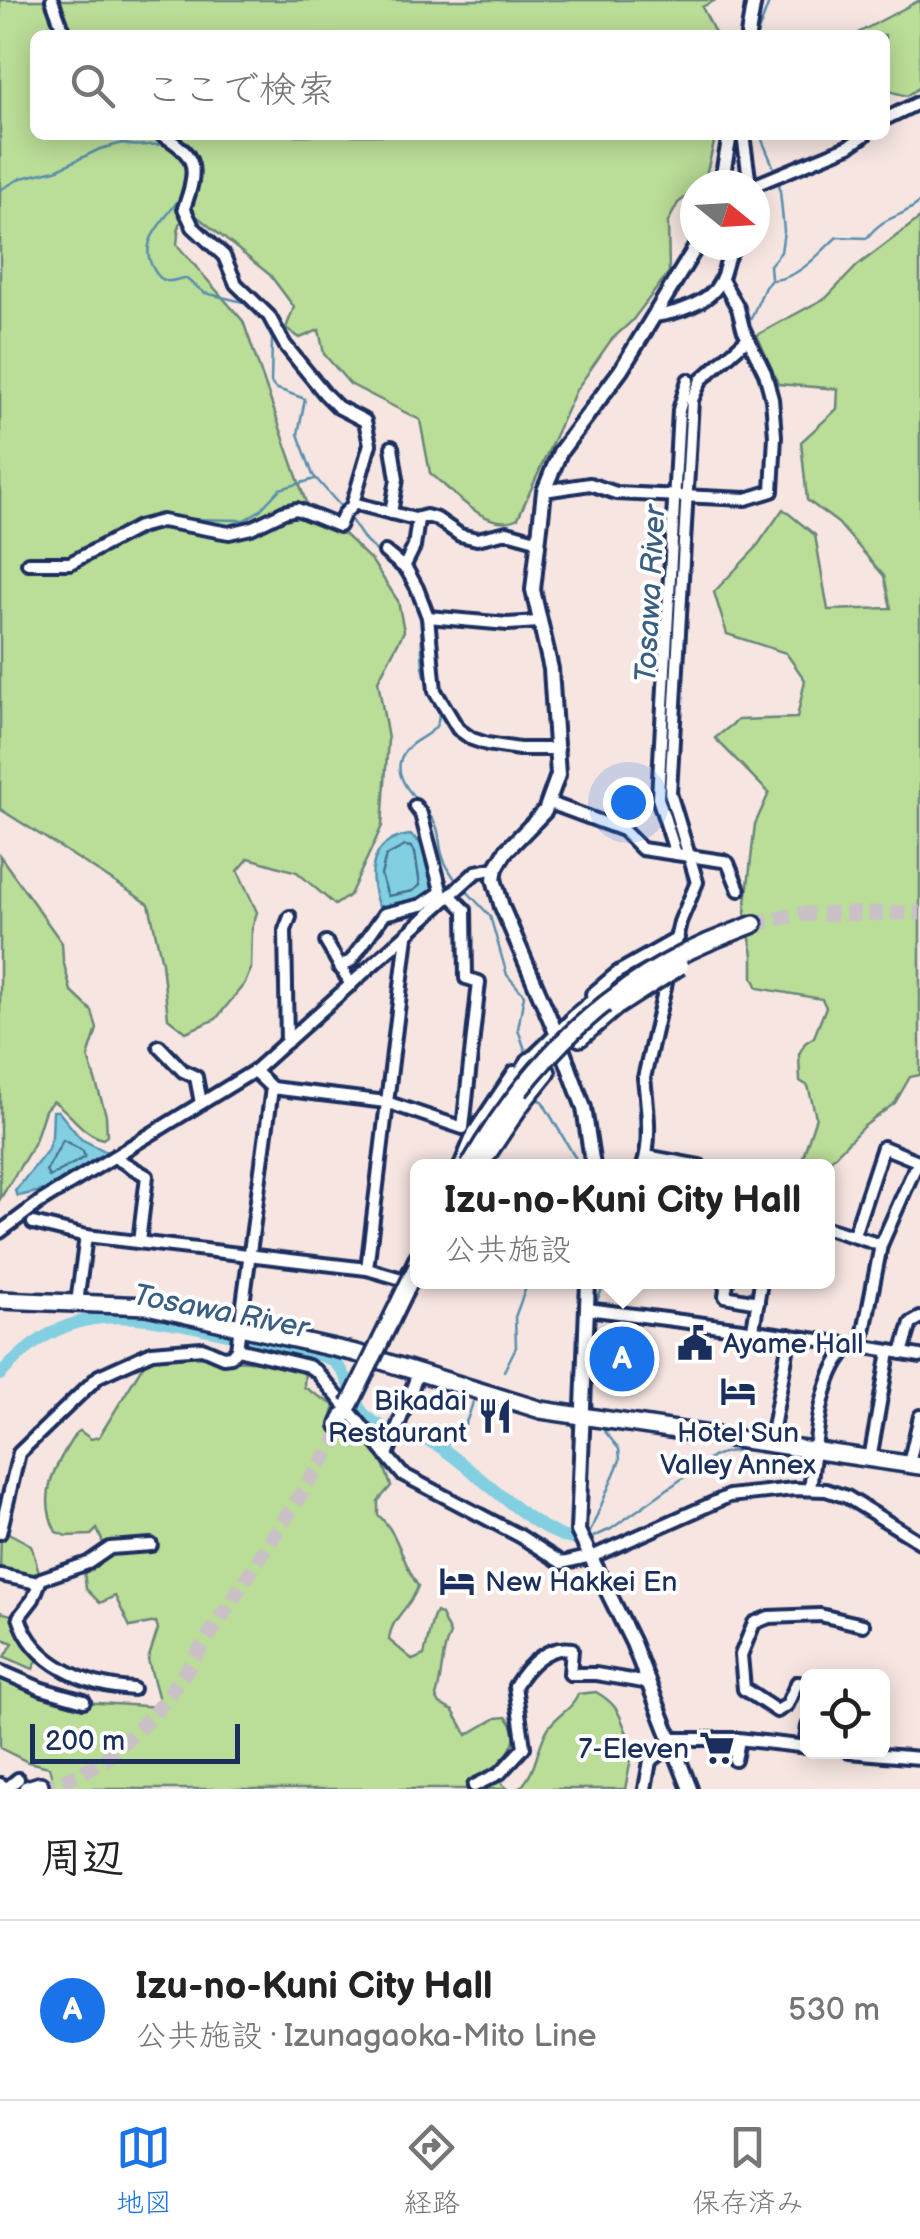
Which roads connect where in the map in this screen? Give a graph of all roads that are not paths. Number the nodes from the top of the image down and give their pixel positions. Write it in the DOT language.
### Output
graph roads {
  1 [pos="52,0"];
  2 [pos="754,0"];
  3 [pos="63,30"];
  4 [pos="749,30"];
  5 [pos="920,102"];
  6 [pos="890,117"];
  7 [pos="170,140"];
  8 [pos="729,140"];
  9 [pos="744,140"];
  10 [pos="858,140"];
  11 [pos="724,170"];
  12 [pos="749,170"];
  13 [pos="770,178"];
  14 [pos="689,260"];
  15 [pos="725,260"];
  16 [pos="722,280"];
  17 [pos="656,316"];
  18 [pos="748,339"];
  19 [pos="688,380"];
  20 [pos="392,446"];
  21 [pos="544,491"];
  22 [pos="680,496"];
  23 [pos="349,509"];
  24 [pos="391,513"];
  25 [pos="418,520"];
  26 [pos="536,540"];
  27 [pos="385,552"];
  28 [pos="28,563"];
  29 [pos="404,567"];
  30 [pos="428,616"];
  31 [pos="539,622"];
  32 [pos="558,749"];
  33 [pos="550,803"];
  34 [pos="415,806"];
  35 [pos="683,855"];
  36 [pos="496,868"];
  37 [pos="739,890"];
  38 [pos="452,892"];
  39 [pos="290,917"];
  40 [pos="754,925"];
  41 [pos="407,936"];
  42 [pos="678,938"];
  43 [pos="723,938"];
  44 [pos="326,942"];
  45 [pos="339,967"];
  46 [pos="667,984"];
  47 [pos="351,985"];
  48 [pos="574,1018"];
  49 [pos="557,1035"];
  50 [pos="580,1038"];
  51 [pos="287,1042"];
  52 [pos="159,1046"];
  53 [pos="563,1054"];
  54 [pos="536,1056"];
  55 [pos="254,1071"];
  56 [pos="547,1072"];
  57 [pos="272,1088"];
  58 [pos="515,1098"];
  59 [pos="386,1102"];
  60 [pos="201,1103"];
  61 [pos="469,1130"];
  62 [pos="505,1139"];
  63 [pos="114,1157"];
  64 [pos="472,1159"];
  65 [pos="475,1159"];
  66 [pos="478,1159"];
  67 [pos="481,1159"];
  68 [pos="591,1159"];
  69 [pos="644,1159"];
  70 [pos="920,1163"];
  71 [pos="33,1223"];
  72 [pos="835,1230"];
  73 [pos="0,1232"];
  74 [pos="854,1235"];
  75 [pos="86,1236"];
  76 [pos="140,1242"];
  77 [pos="881,1244"];
  78 [pos="251,1257"];
  79 [pos="367,1269"];
  80 [pos="410,1269"];
  81 [pos="410,1281"];
  82 [pos="410,1289"];
  83 [pos="588,1289"];
  84 [pos="726,1289"];
  85 [pos="760,1289"];
  86 [pos="0,1300"];
  87 [pos="758,1302"];
  88 [pos="78,1303"];
  89 [pos="587,1308"];
  90 [pos="920,1318"];
  91 [pos="753,1329"];
  92 [pos="790,1335"];
  93 [pos="240,1337"];
  94 [pos="856,1347"];
  95 [pos="889,1352"];
  96 [pos="902,1353"];
  97 [pos="920,1356"];
  98 [pos="418,1373"];
  99 [pos="920,1416"];
  100 [pos="582,1417"];
  101 [pos="770,1444"];
  102 [pos="387,1455"];
  103 [pos="815,1456"];
  104 [pos="870,1459"];
  105 [pos="914,1465"];
  106 [pos="810,1488"];
  107 [pos="0,1533"];
  108 [pos="920,1542"];
  109 [pos="150,1545"];
  110 [pos="591,1557"];
  111 [pos="0,1575"];
  112 [pos="38,1583"];
  113 [pos="863,1625"];
  114 [pos="0,1671"];
  115 [pos="649,1683"];
  116 [pos="800,1683"];
  117 [pos="133,1690"];
  118 [pos="84,1700"];
  119 [pos="740,1740"];
  120 [pos="674,1741"];
  121 [pos="800,1746"];
  122 [pos="890,1755"];
  123 [pos="920,1758"];
  124 [pos="734,1760"];
  125 [pos="0,1784"];
  126 [pos="33,1786"];
  127 [pos="474,1786"];
  128 [pos="645,1789"];
  129 [pos="690,1789"];
  1 -- 3 [label="street"];
  2 -- 4 [label="main road"];
  5 -- 6 [label="street"];
  7 -- 23 [label="street"];
  8 -- 11 [label="main road"];
  9 -- 12 [label="street"];
  10 -- 13 [label="street"];
  14 -- 17 [label="main road"];
  15 -- 16 [label="street"];
  16 -- 17 [label="street"];
  16 -- 18 [label="street"];
  17 -- 21 [label="main road"];
  18 -- 22 [label="street"];
  18 -- 22 [label="street"];
  19 -- 22 [label="street"];
  20 -- 24 [label="street"];
  21 -- 22 [label="street"];
  21 -- 26 [label="main road"];
  22 -- 35 [label="street"];
  23 -- 24 [label="street"];
  23 -- 28 [label="street"];
  24 -- 25 [label="street"];
  25 -- 26 [label="street"];
  25 -- 29 [label="street"];
  26 -- 31 [label="main road"];
  27 -- 29 [label="street"];
  29 -- 30 [label="street"];
  30 -- 31 [label="street"];
  30 -- 32 [label="street"];
  31 -- 32 [label="main road"];
  32 -- 33 [label="main road"];
  33 -- 35 [label="street"];
  33 -- 36 [label="main road"];
  34 -- 38 [label="street"];
  35 -- 37 [label="street"];
  35 -- 42 [label="street"];
  36 -- 38 [label="street"];
  36 -- 49 [label="main road"];
  38 -- 41 [label="street"];
  38 -- 45 [label="street"];
  38 -- 61 [label="street"];
  39 -- 51 [label="street"];
  40 -- 43 [label="highway"];
  41 -- 47 [label="street"];
  41 -- 59 [label="street"];
  42 -- 46 [label="street"];
  42 -- 48 [label="street"];
  43 -- 48 [label="highway, bridge"];
  43 -- 50 [label="highway, bridge"];
  43 -- 66 [label="highway, bridge"];
  44 -- 45 [label="street"];
  45 -- 47 [label="street"];
  46 -- 50 [label="street"];
  46 -- 69 [label="street"];
  47 -- 51 [label="street"];
  48 -- 49 [label="main road"];
  49 -- 53 [label="main road"];
  49 -- 54 [label="main road"];
  50 -- 53 [label="main road"];
  51 -- 55 [label="street"];
  52 -- 60 [label="street"];
  53 -- 56 [label="main road"];
  53 -- 68 [label="main road"];
  54 -- 58 [label="highway"];
  54 -- 61 [label="street"];
  55 -- 57 [label="street"];
  55 -- 60 [label="street"];
  56 -- 58 [label="highway"];
  56 -- 62 [label="street"];
  57 -- 59 [label="street"];
  57 -- 78 [label="street"];
  58 -- 65 [label="highway, bridge"];
  59 -- 61 [label="street"];
  59 -- 79 [label="street"];
  60 -- 63 [label="street"];
  61 -- 62 [label="street"];
  61 -- 64 [label="street"];
  62 -- 67 [label="street"];
  63 -- 73 [label="street"];
  63 -- 76 [label="street"];
  70 -- 74 [label="street"];
  70 -- 77 [label="street"];
  71 -- 75 [label="street"];
  72 -- 74 [label="street"];
  74 -- 77 [label="street"];
  75 -- 76 [label="street"];
  75 -- 88 [label="street"];
  76 -- 78 [label="street"];
  77 -- 94 [label="street"];
  78 -- 79 [label="street"];
  78 -- 93 [label="street"];
  79 -- 80 [label="street"];
  81 -- 82 [label="highway, bridge"];
  83 -- 89 [label="main road"];
  84 -- 87 [label="street"];
  85 -- 87 [label="street"];
  86 -- 88 [label="highway"];
  87 -- 91 [label="street"];
  88 -- 93 [label="highway"];
  89 -- 91 [label="street"];
  89 -- 100 [label="main road"];
  90 -- 96 [label="street"];
  91 -- 92 [label="street"];
  92 -- 94 [label="street"];
  92 -- 101 [label="street"];
  93 -- 98 [label="highway"];
  93 -- 102 [label="street"];
  93 -- 107 [label="street"];
  94 -- 95 [label="street"];
  94 -- 103 [label="street"];
  95 -- 96 [label="street"];
  95 -- 104 [label="street"];
  96 -- 97 [label="street"];
  98 -- 100 [label="highway"];
  98 -- 102 [label="street"];
  99 -- 105 [label="street"];
  100 -- 101 [label="highway"];
  100 -- 110 [label="main road"];
  101 -- 103 [label="highway"];
  102 -- 110 [label="street"];
  103 -- 104 [label="highway"];
  103 -- 106 [label="street"];
  104 -- 105 [label="highway"];
  106 -- 108 [label="street"];
  106 -- 110 [label="street"];
  109 -- 112 [label="street"];
  110 -- 115 [label="main road"];
  111 -- 112 [label="street"];
  112 -- 117 [label="street"];
  113 -- 116 [label="street"];
  114 -- 118 [label="street"];
  115 -- 120 [label="main road"];
  115 -- 127 [label="street"];
  119 -- 120 [label="street"];
  119 -- 121 [label="street"];
  119 -- 124 [label="street"];
  120 -- 128 [label="street"];
  120 -- 129 [label="main road"];
  122 -- 123 [label="street"];
  125 -- 126 [label="street"];
}
